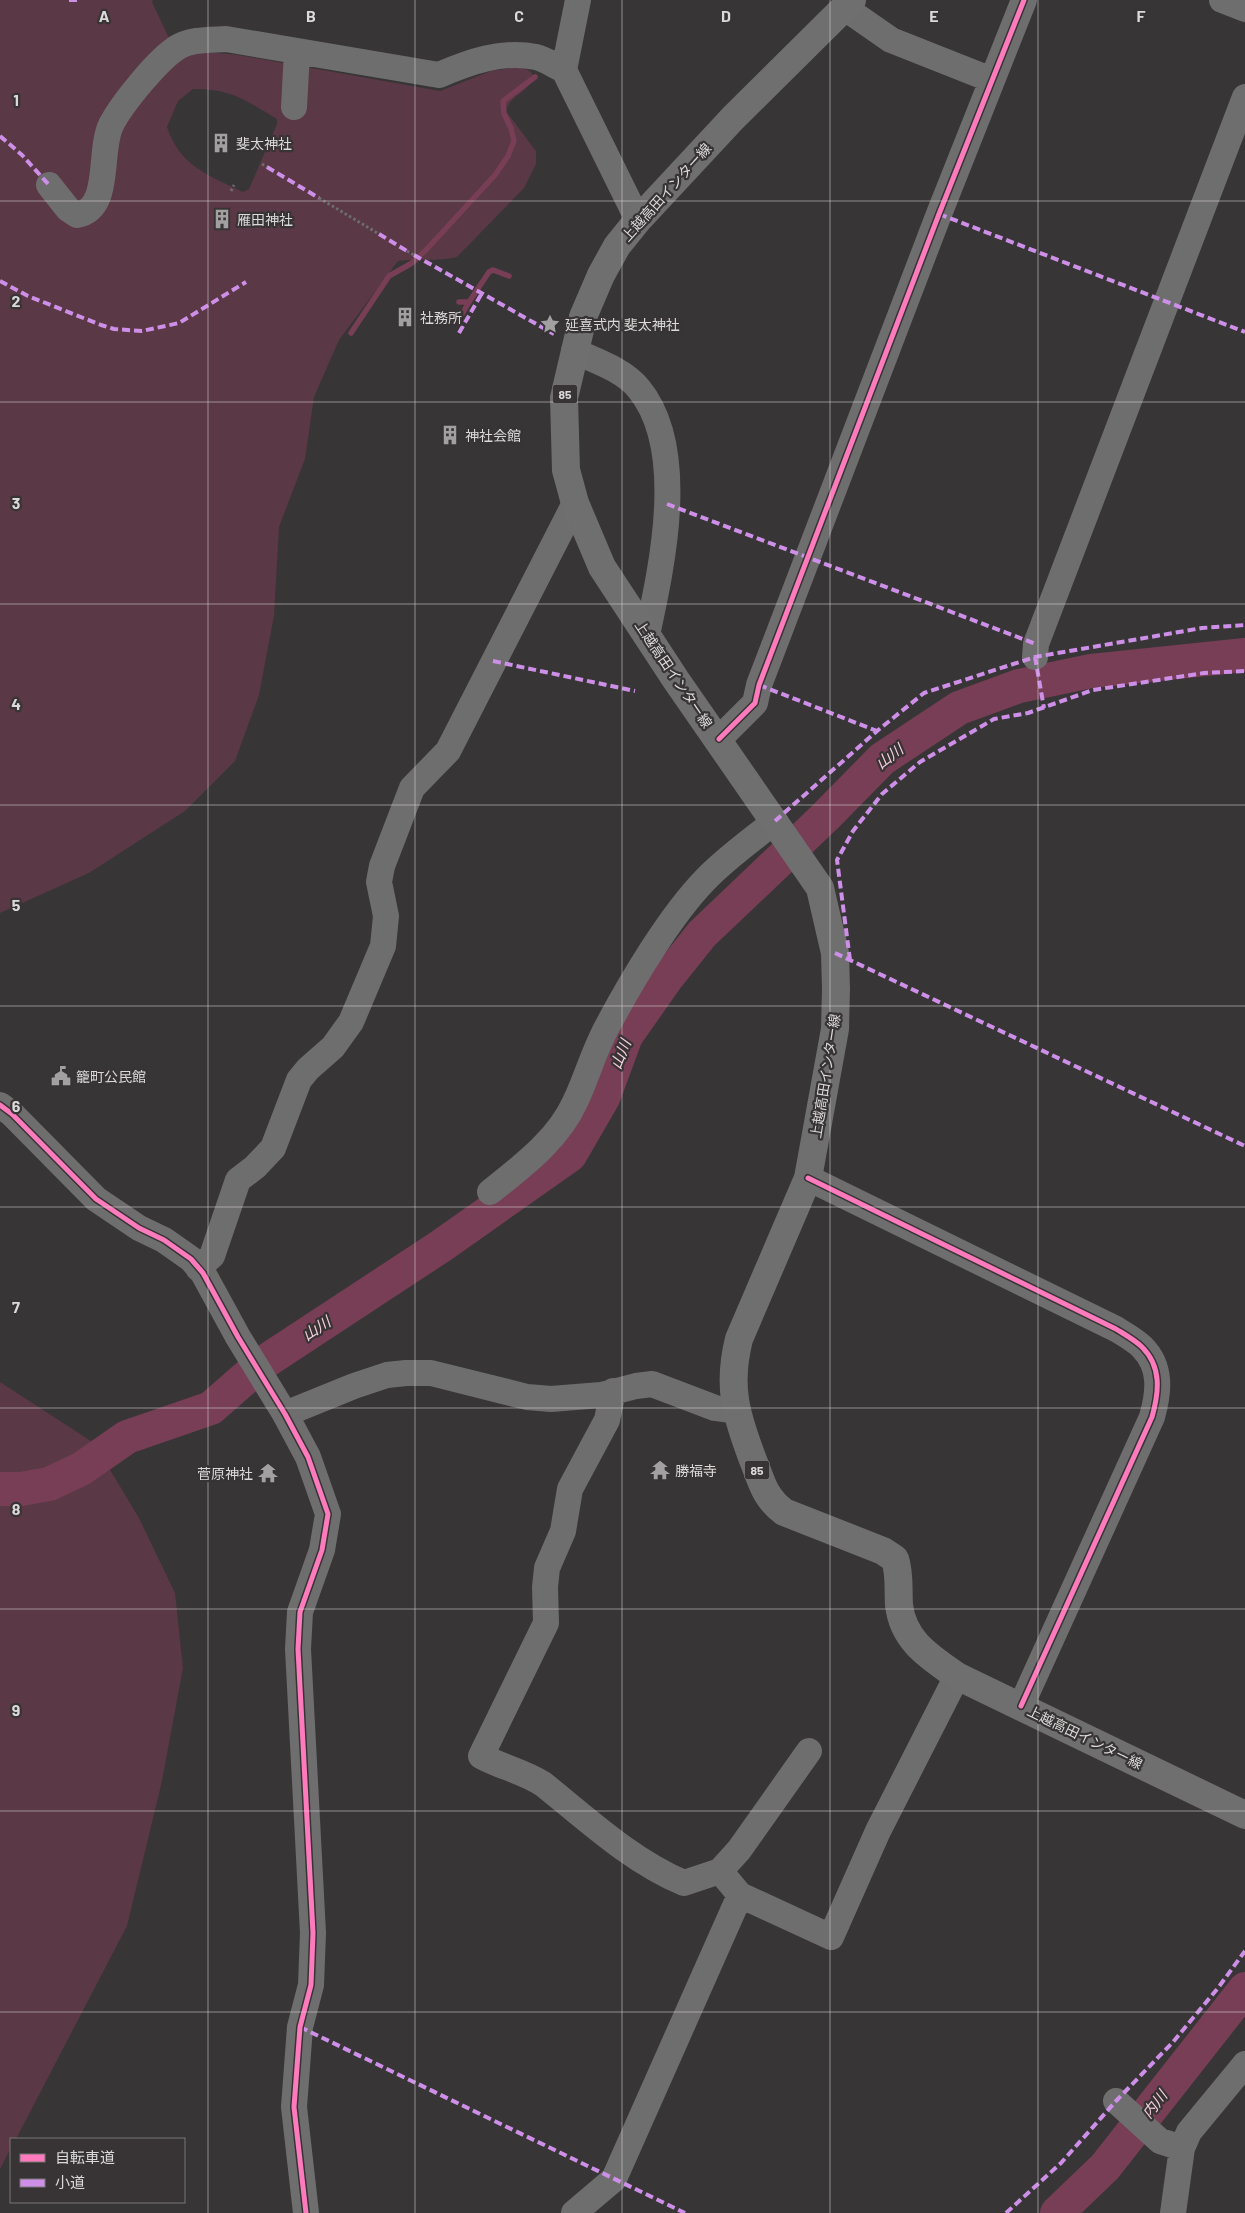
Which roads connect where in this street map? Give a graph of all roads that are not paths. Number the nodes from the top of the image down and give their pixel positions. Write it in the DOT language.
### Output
graph roads {
  1 [pos="578,0"];
  2 [pos="1024,0"];
  3 [pos="1222,0"];
  4 [pos="849,4"];
  5 [pos="1245,9"];
  6 [pos="297,52"];
  7 [pos="564,70"];
  8 [pos="992,80"];
  9 [pos="1245,97"];
  10 [pos="294,107"];
  11 [pos="49,184"];
  12 [pos="638,220"];
  13 [pos="574,351"];
  14 [pos="574,503"];
  15 [pos="647,635"];
  16 [pos="1035,657"];
  17 [pos="719,739"];
  18 [pos="778,826"];
  19 [pos="0,1105"];
  20 [pos="808,1178"];
  21 [pos="490,1192"];
  22 [pos="198,1268"];
  23 [pos="613,1391"];
  24 [pos="736,1411"];
  25 [pos="285,1414"];
  26 [pos="956,1676"];
  27 [pos="1021,1706"];
  28 [pos="809,1751"];
  29 [pos="1245,1816"];
  30 [pos="720,1871"];
  31 [pos="740,1895"];
  32 [pos="1245,2064"];
  33 [pos="1123,2107"];
  34 [pos="1171,2144"];
  35 [pos="306,2213"];
  36 [pos="574,2213"];
  37 [pos="1174,2213"];
  1 -- 7 [label="street"];
  2 -- 8 [label="street"];
  3 -- 5 [label="street"];
  4 -- 8 [label="street"];
  4 -- 12 [label="main road, 上越高田インター線 / 85"];
  6 -- 7 [label="street"];
  6 -- 10 [label="street"];
  6 -- 11 [label="street"];
  7 -- 12 [label="street"];
  8 -- 17 [label="street"];
  9 -- 16 [label="street"];
  12 -- 13 [label="main road, 上越高田インター線 / 85"];
  13 -- 14 [label="main road, 上越高田インター線 / 85"];
  13 -- 15 [label="street"];
  14 -- 15 [label="main road, 上越高田インター線 / 85"];
  14 -- 22 [label="street"];
  15 -- 17 [label="main road, 上越高田インター線 / 85"];
  17 -- 18 [label="main road, 上越高田インター線 / 85"];
  18 -- 20 [label="main road, 上越高田インター線 / 85"];
  18 -- 21 [label="street"];
  19 -- 22 [label="street"];
  20 -- 24 [label="main road, 上越高田インター線 / 85"];
  20 -- 27 [label="street"];
  22 -- 25 [label="street"];
  23 -- 24 [label="street"];
  23 -- 25 [label="street"];
  23 -- 30 [label="street"];
  24 -- 26 [label="main road, 上越高田インター線 / 85"];
  25 -- 35 [label="street"];
  26 -- 27 [label="main road, 上越高田インター線 / 85"];
  26 -- 31 [label="street"];
  27 -- 29 [label="main road, 上越高田インター線 / 85"];
  28 -- 30 [label="street"];
  30 -- 31 [label="street"];
  31 -- 36 [label="street"];
  32 -- 34 [label="street"];
  33 -- 34 [label="street"];
  34 -- 37 [label="street"];
}
